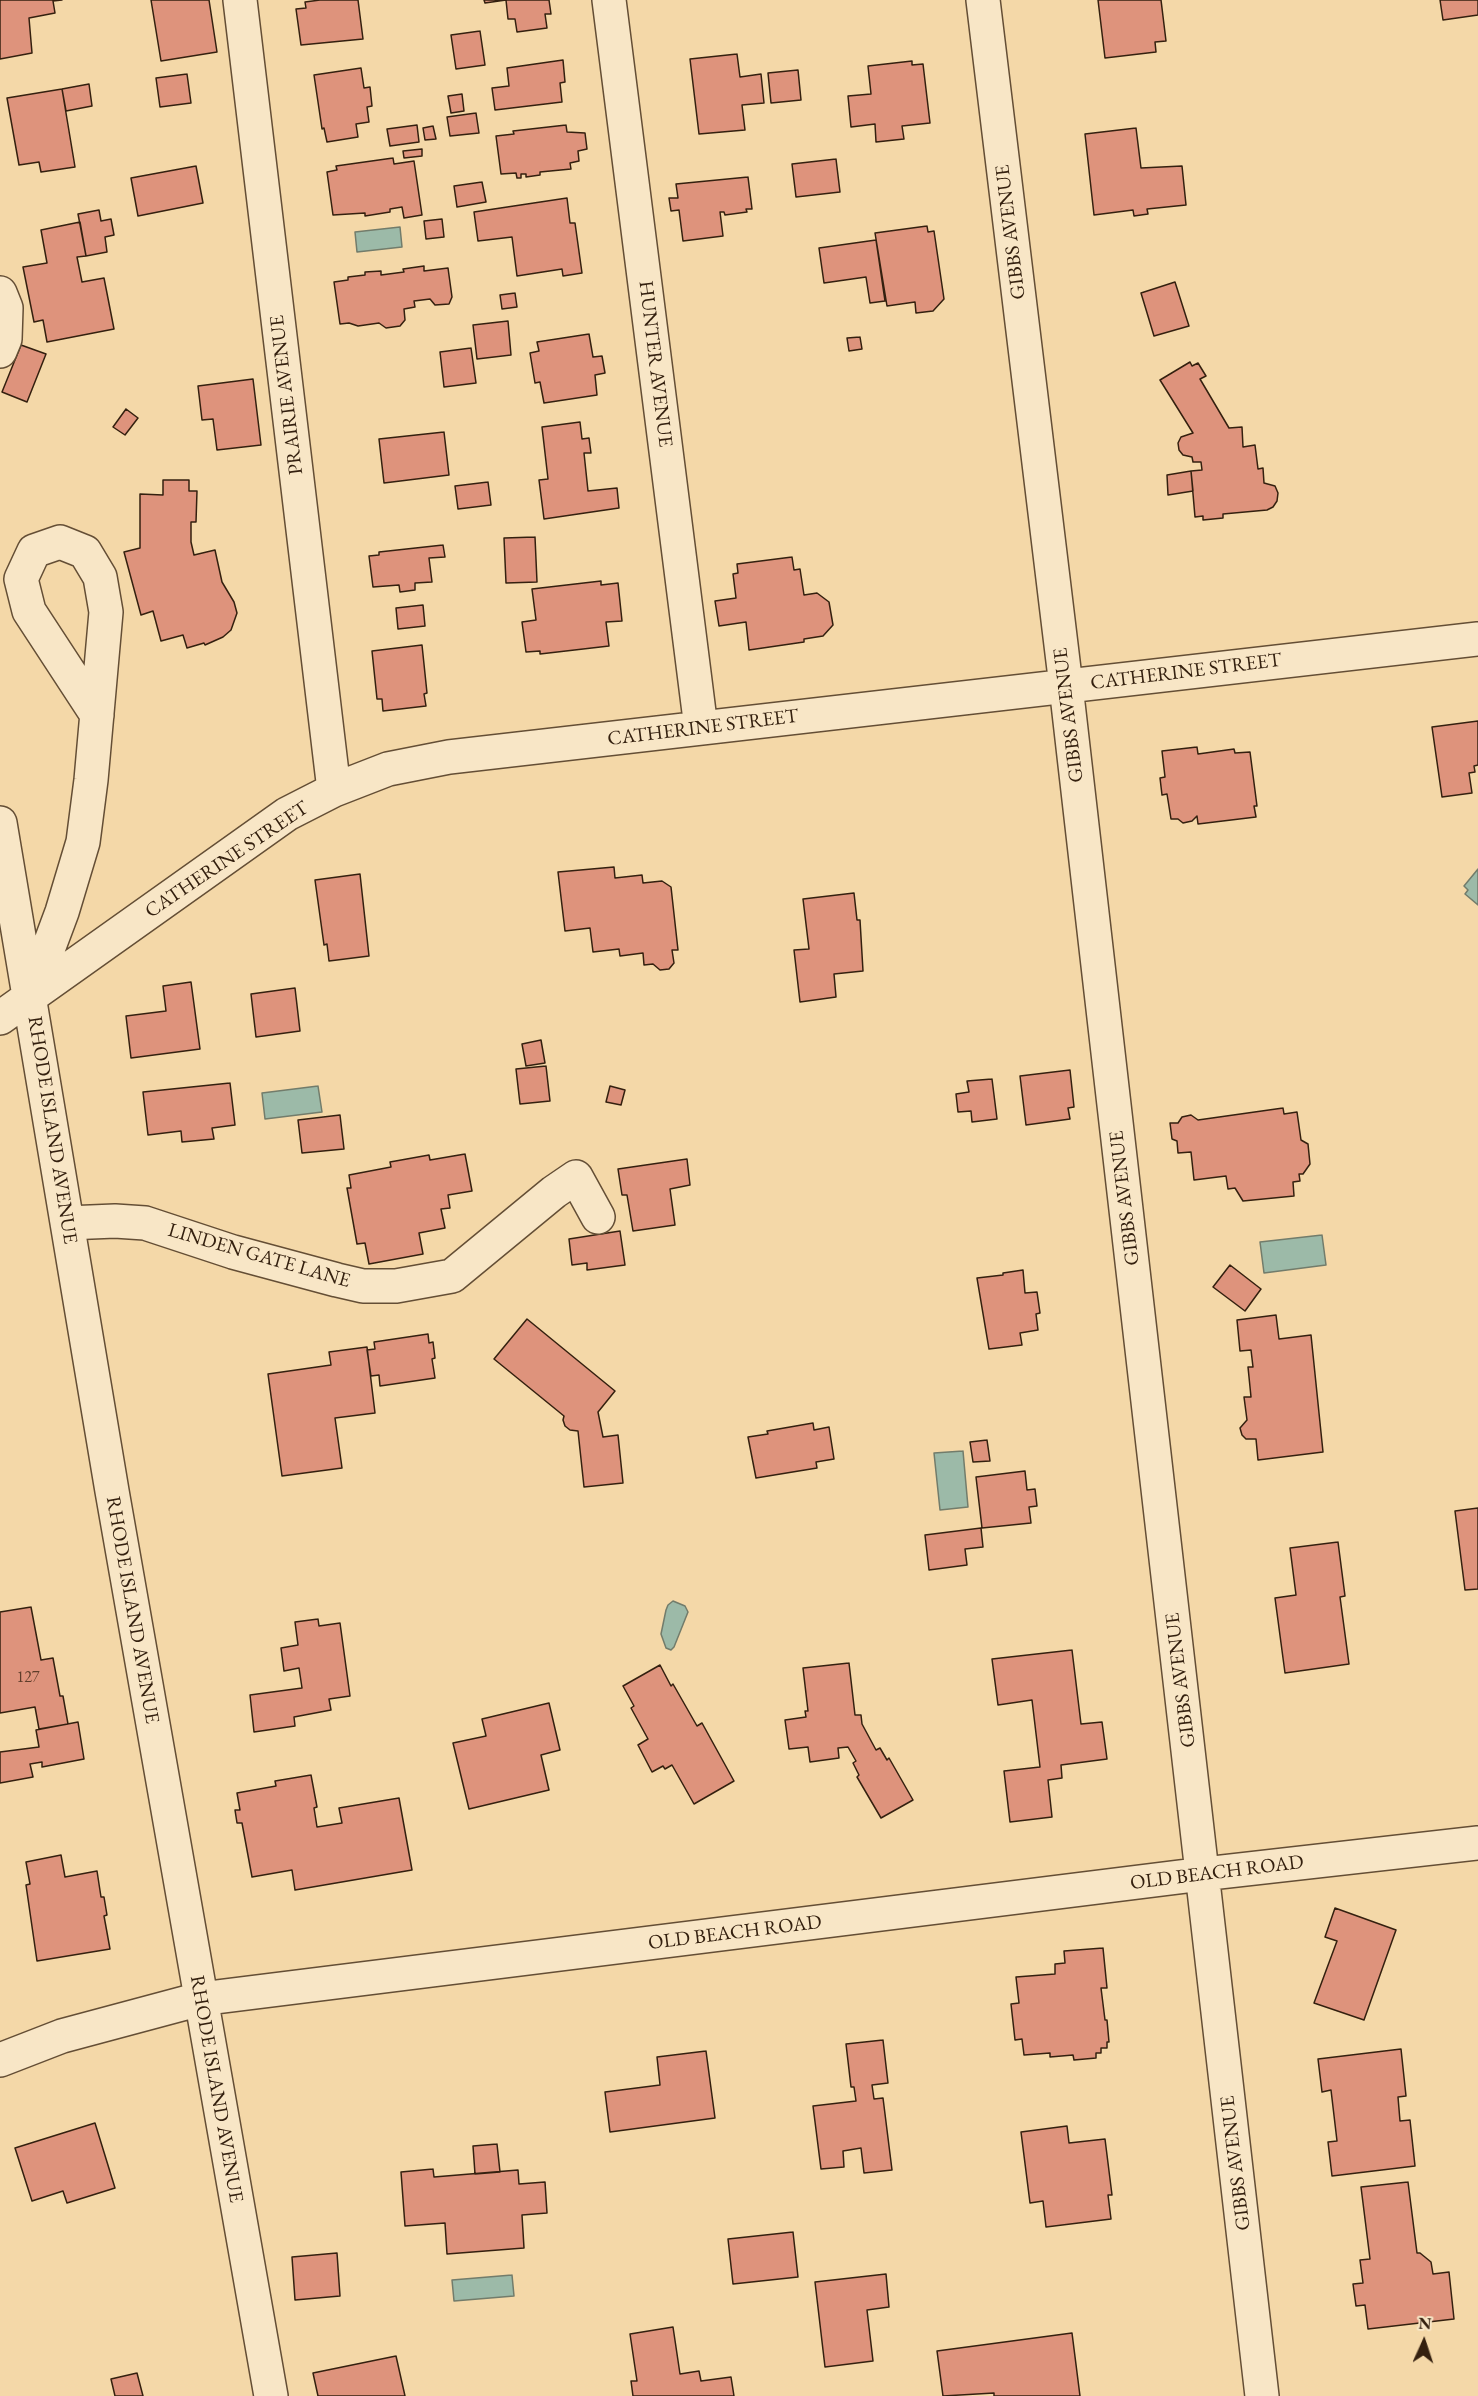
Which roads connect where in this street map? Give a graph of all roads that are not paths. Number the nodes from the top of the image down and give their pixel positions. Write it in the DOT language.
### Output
graph roads {
  1 [pos="240,0"];
  2 [pos="609,0"];
  3 [pos="983,0"];
  4 [pos="0,294"];
  5 [pos="0,351"];
  6 [pos="1478,639"];
  7 [pos="1066,686"];
  8 [pos="97,715"];
  9 [pos="701,728"];
  10 [pos="334,790"];
  11 [pos="0,823"];
  12 [pos="31,996"];
  13 [pos="0,1018"];
  14 [pos="598,1216"];
  15 [pos="67,1223"];
  16 [pos="1478,1843"];
  17 [pos="1203,1874"];
  18 [pos="200,2000"];
  19 [pos="0,2060"];
  20 [pos="271,2396"];
  21 [pos="1262,2396"];
  1 -- 10 [label="street, PRAIRIE AVENUE"];
  2 -- 9 [label="street, HUNTER AVENUE"];
  3 -- 7 [label="street, GIBBS AVENUE"];
  4 -- 5 [label="street"];
  6 -- 7 [label="street, CATHERINE STREET"];
  7 -- 9 [label="street, CATHERINE STREET"];
  7 -- 17 [label="street, GIBBS AVENUE"];
  8 -- 12 [label="street"];
  9 -- 10 [label="street, CATHERINE STREET"];
  10 -- 12 [label="street, CATHERINE STREET"];
  11 -- 12 [label="street, RHODE ISLAND AVENUE"];
  12 -- 13 [label="street, CATHERINE STREET"];
  12 -- 15 [label="street, RHODE ISLAND AVENUE"];
  14 -- 15 [label="street, LINDEN GATE LANE"];
  15 -- 18 [label="street, RHODE ISLAND AVENUE"];
  16 -- 17 [label="street, OLD BEACH ROAD"];
  17 -- 18 [label="street, OLD BEACH ROAD"];
  17 -- 21 [label="street, GIBBS AVENUE"];
  18 -- 19 [label="street, OLD BEACH ROAD"];
  18 -- 20 [label="street, RHODE ISLAND AVENUE"];
}
